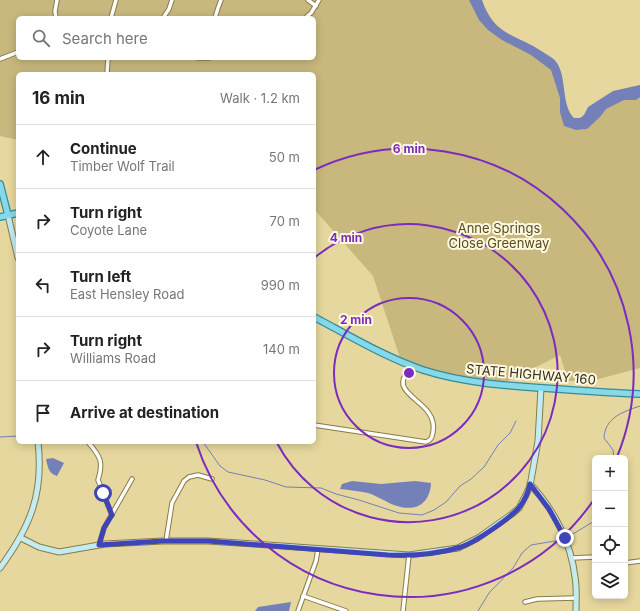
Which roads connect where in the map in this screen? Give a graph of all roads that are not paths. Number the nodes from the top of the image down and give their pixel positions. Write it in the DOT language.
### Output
graph roads {
  1 [pos="57,0"];
  2 [pos="116,0"];
  3 [pos="172,0"];
  4 [pos="221,0"];
  5 [pos="308,0"];
  6 [pos="319,0"];
  7 [pos="316,6"];
  8 [pos="56,16"];
  9 [pos="112,16"];
  10 [pos="164,16"];
  11 [pos="216,16"];
  12 [pos="307,16"];
  13 [pos="16,53"];
  14 [pos="0,59"];
  15 [pos="108,60"];
  16 [pos="107,72"];
  17 [pos="0,184"];
  18 [pos="16,213"];
  19 [pos="8,215"];
  20 [pos="0,217"];
  21 [pos="16,249"];
  22 [pos="316,318"];
  23 [pos="413,366"];
  24 [pos="541,388"];
  25 [pos="640,394"];
  26 [pos="316,425"];
  27 [pos="38,444"];
  28 [pos="89,444"];
  29 [pos="132,479"];
  30 [pos="212,479"];
  31 [pos="530,484"];
  32 [pos="112,515"];
  33 [pos="20,538"];
  34 [pos="166,541"];
  35 [pos="99,545"];
  36 [pos="318,549"];
  37 [pos="409,555"];
  38 [pos="592,557"];
  39 [pos="572,558"];
  40 [pos="640,562"];
  41 [pos="628,563"];
  42 [pos="0,568"];
  43 [pos="302,596"];
  44 [pos="576,598"];
  45 [pos="525,602"];
  46 [pos="298,611"];
  47 [pos="346,611"];
  48 [pos="403,611"];
  49 [pos="576,611"];
  1 -- 8 [label="street"];
  2 -- 9 [label="street"];
  3 -- 10 [label="street"];
  4 -- 11 [label="street"];
  5 -- 7 [label="street"];
  6 -- 7 [label="street"];
  7 -- 12 [label="street"];
  13 -- 14 [label="street"];
  15 -- 16 [label="street"];
  17 -- 19 [label="main road"];
  18 -- 19 [label="main road"];
  19 -- 20 [label="main road"];
  19 -- 21 [label="main road"];
  22 -- 23 [label="main road, STATE HIGHWAY 160"];
  23 -- 24 [label="main road, STATE HIGHWAY 160"];
  23 -- 26 [label="street"];
  24 -- 25 [label="main road, STATE HIGHWAY 160"];
  24 -- 31 [label="main road"];
  27 -- 33 [label="main road"];
  28 -- 32 [label="street"];
  29 -- 32 [label="street"];
  30 -- 34 [label="street"];
  31 -- 37 [label="main road"];
  31 -- 39 [label="main road"];
  32 -- 35 [label="street"];
  33 -- 35 [label="main road"];
  33 -- 42 [label="main road"];
  34 -- 35 [label="main road"];
  34 -- 36 [label="main road"];
  36 -- 37 [label="main road"];
  36 -- 43 [label="street"];
  37 -- 48 [label="street"];
  38 -- 39 [label="street"];
  39 -- 44 [label="main road"];
  40 -- 41 [label="street"];
  43 -- 46 [label="street"];
  43 -- 47 [label="street"];
  44 -- 45 [label="street"];
  44 -- 49 [label="main road"];
}
